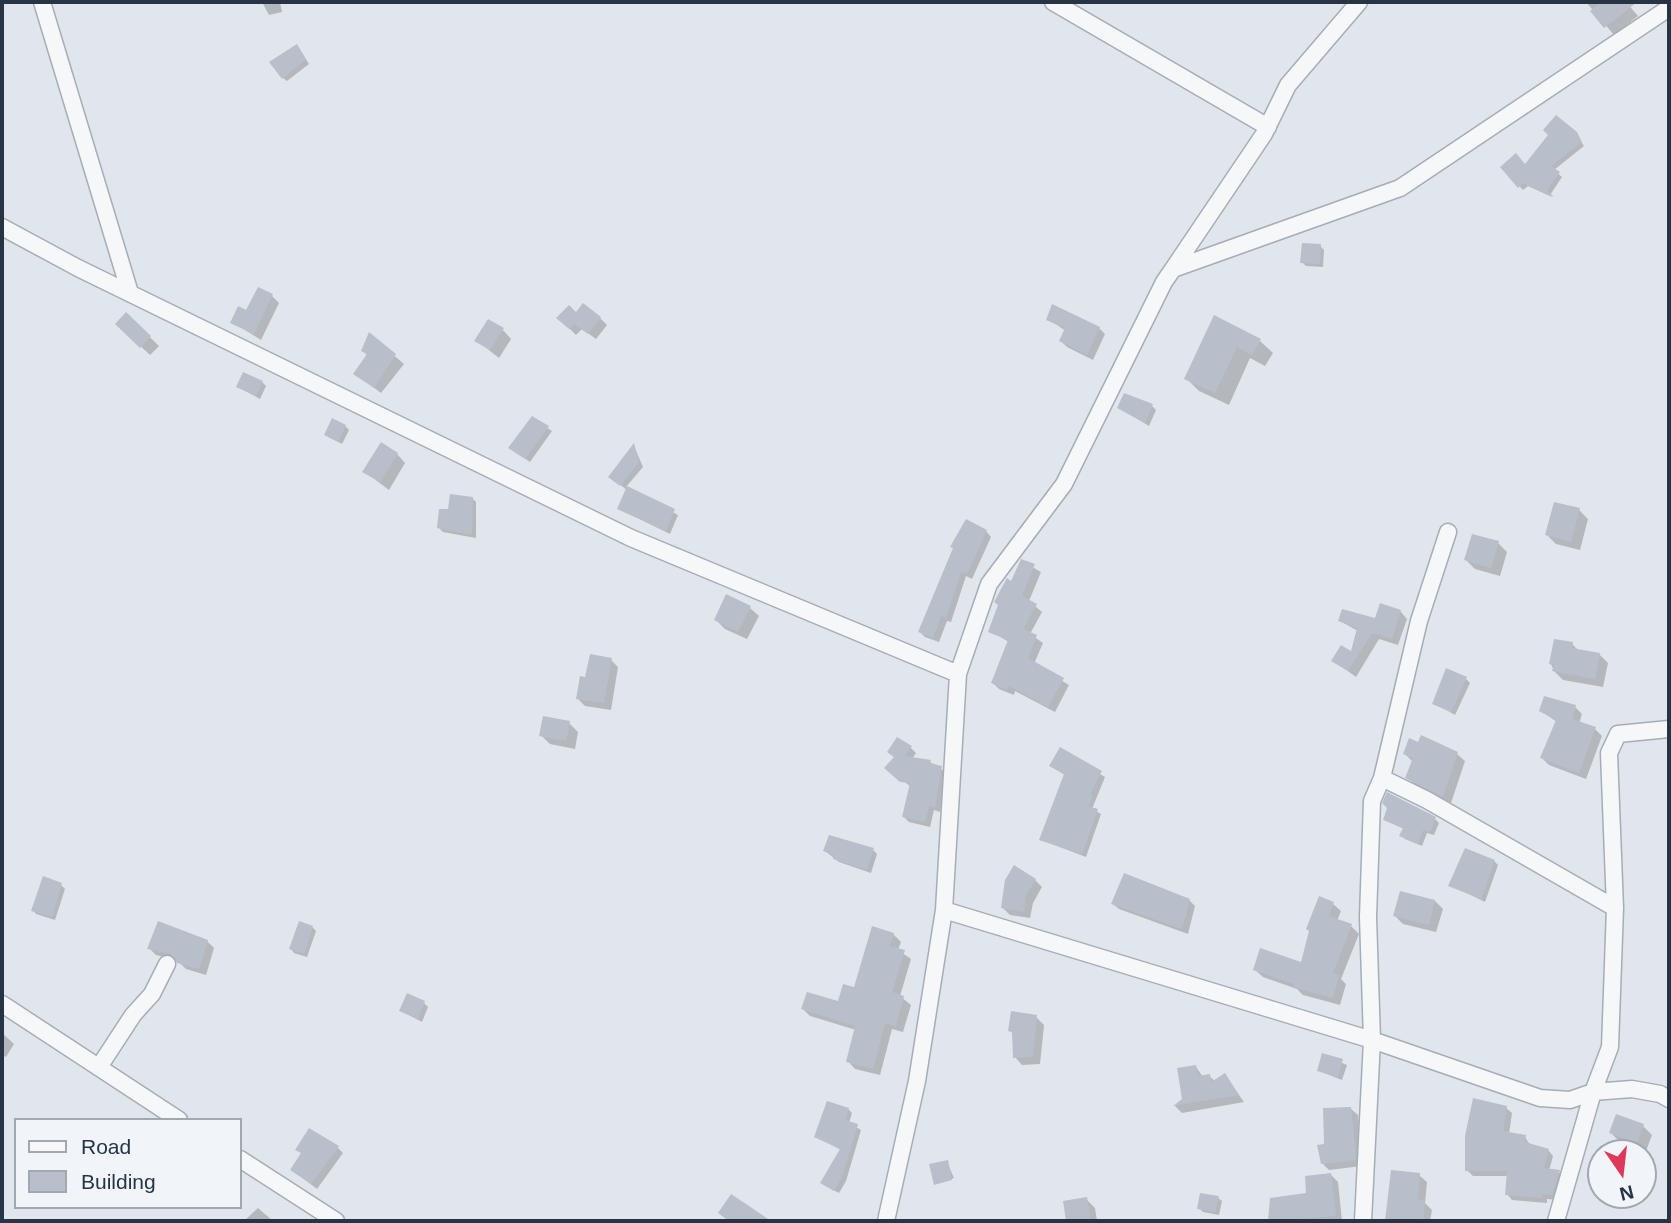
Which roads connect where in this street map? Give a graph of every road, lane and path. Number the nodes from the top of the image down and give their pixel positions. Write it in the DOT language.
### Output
graph roads {
  1 [pos="42,2"];
  2 [pos="1053,2"];
  3 [pos="1359,2"];
  4 [pos="1669,8"];
  5 [pos="1268,127"];
  6 [pos="2,227"];
  7 [pos="1173,269"];
  8 [pos="130,293"];
  9 [pos="1448,531"];
  10 [pos="958,674"];
  11 [pos="1669,729"];
  12 [pos="1381,778"];
  13 [pos="1615,908"];
  14 [pos="944,910"];
  15 [pos="167,964"];
  16 [pos="2,1004"];
  17 [pos="1372,1040"];
  18 [pos="99,1067"];
  19 [pos="1593,1092"];
  20 [pos="1669,1099"];
  21 [pos="176,1118"];
  22 [pos="242,1160"];
  23 [pos="336,1221"];
  24 [pos="886,1221"];
  25 [pos="1363,1221"];
  26 [pos="1556,1221"];
  1 -- 8 [label="street"];
  2 -- 5 [label="street"];
  3 -- 5 [label="street"];
  4 -- 7 [label="street"];
  5 -- 7 [label="street"];
  6 -- 8 [label="street"];
  7 -- 10 [label="street"];
  8 -- 10 [label="street"];
  9 -- 12 [label="street"];
  10 -- 14 [label="street"];
  11 -- 13 [label="street"];
  12 -- 13 [label="street"];
  12 -- 17 [label="street"];
  13 -- 19 [label="street"];
  14 -- 17 [label="street"];
  14 -- 24 [label="street"];
  15 -- 18 [label="street"];
  16 -- 18 [label="street"];
  17 -- 19 [label="street"];
  17 -- 25 [label="street"];
  18 -- 21 [label="street"];
  19 -- 20 [label="street"];
  19 -- 26 [label="street"];
  22 -- 23 [label="street"];
}
